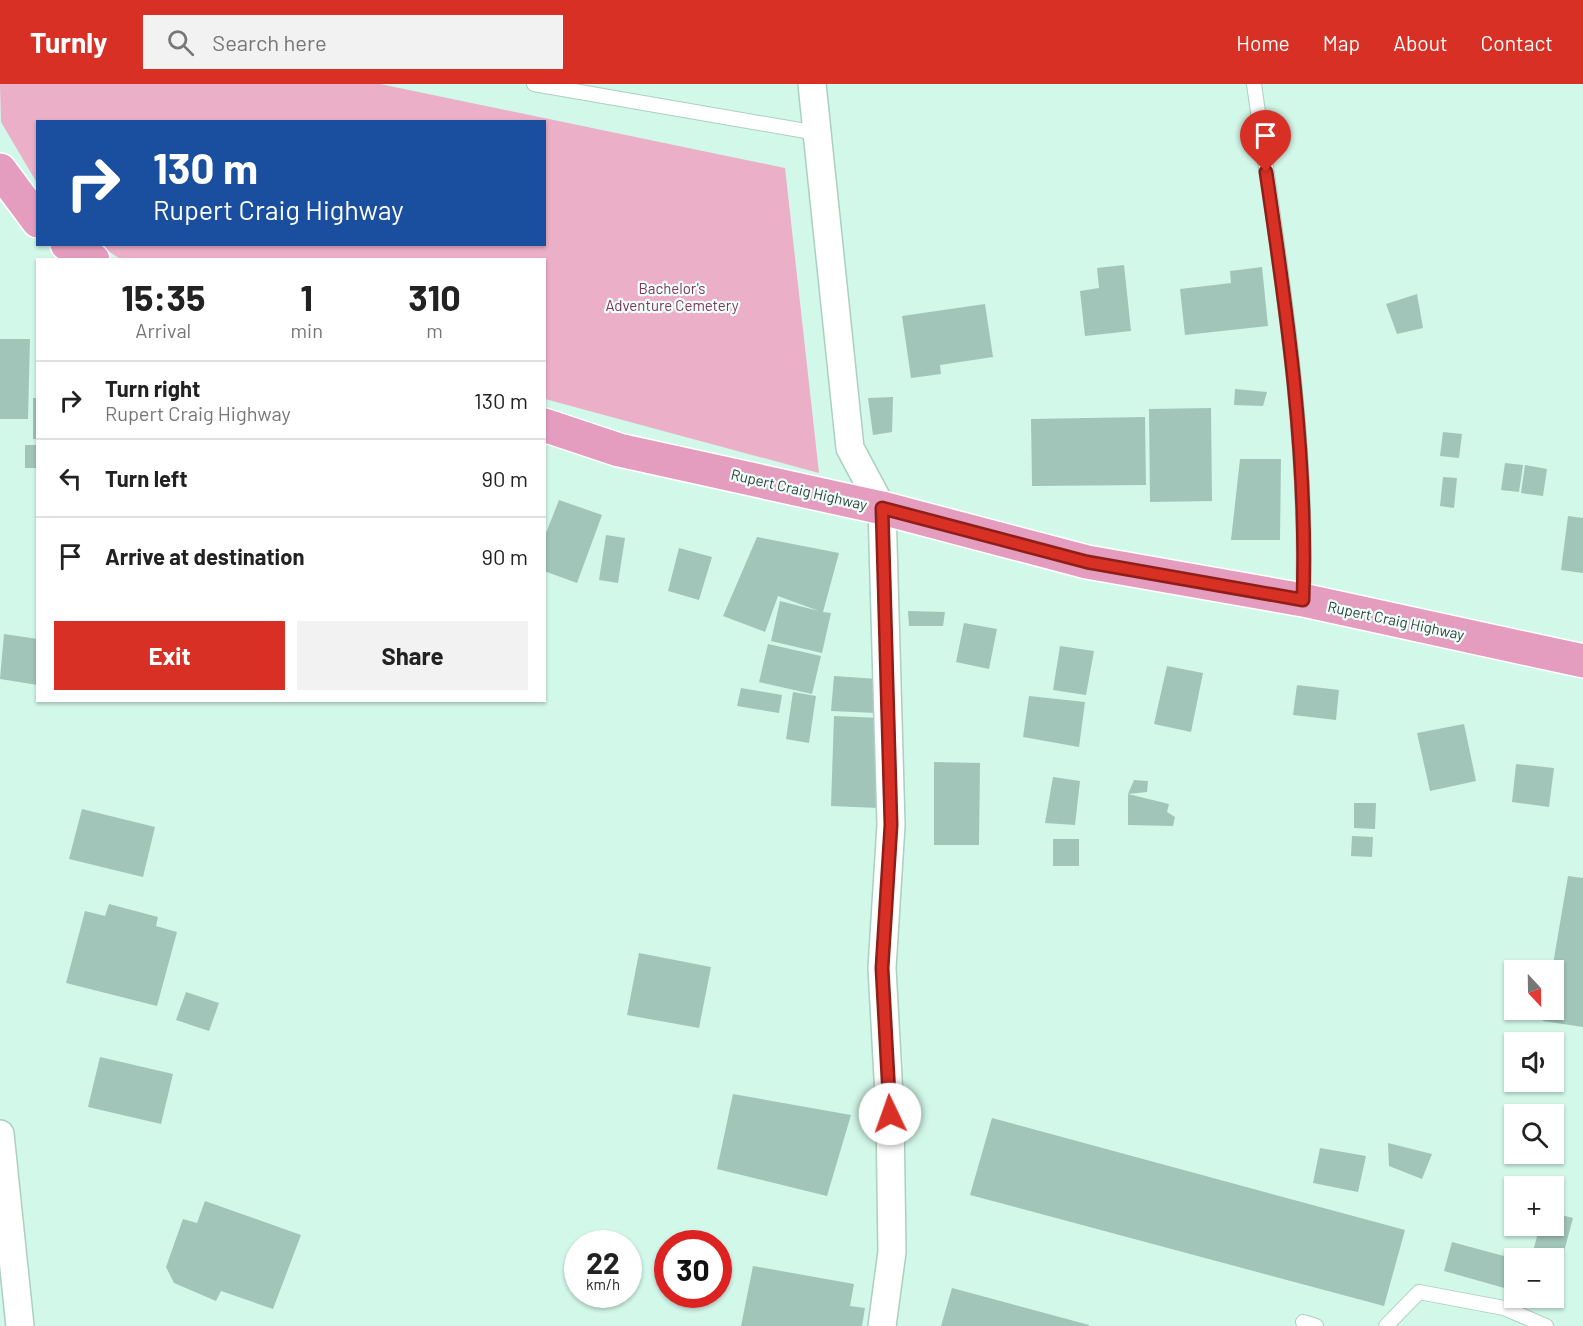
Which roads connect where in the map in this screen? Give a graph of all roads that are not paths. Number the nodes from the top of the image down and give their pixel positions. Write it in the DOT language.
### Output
graph roads {
  1 [pos="534,84"];
  2 [pos="812,84"];
  3 [pos="1254,84"];
  4 [pos="817,133"];
  5 [pos="0,170"];
  6 [pos="36,218"];
  7 [pos="70,246"];
  8 [pos="90,258"];
  9 [pos="546,425"];
  10 [pos="882,508"];
  11 [pos="1303,600"];
  12 [pos="1583,661"];
  13 [pos="0,1134"];
  14 [pos="20,1326"];
  15 [pos="882,1326"];
  16 [pos="1386,1326"];
  17 [pos="1546,1326"];
  1 -- 4 [label="lane"];
  2 -- 4 [label="street"];
  3 -- 11 [label="lane"];
  4 -- 10 [label="street"];
  5 -- 6 [label="main road"];
  7 -- 8 [label="main road"];
  9 -- 10 [label="main road, Rupert Craig Highway"];
  10 -- 11 [label="main road, Rupert Craig Highway"];
  10 -- 15 [label="street"];
  11 -- 12 [label="main road, Rupert Craig Highway"];
  13 -- 14 [label="street"];
  16 -- 17 [label="lane"];
}
